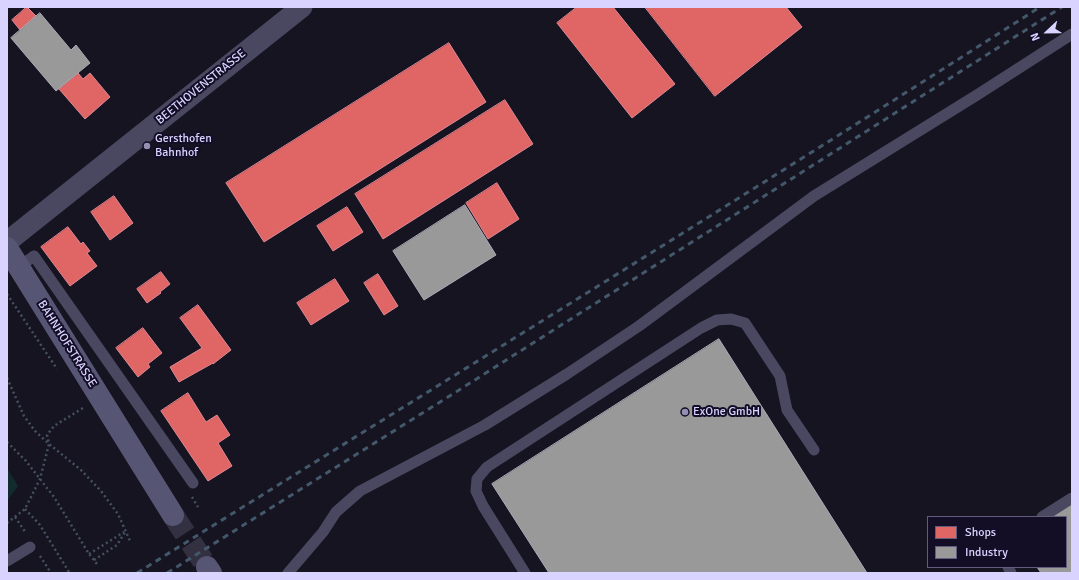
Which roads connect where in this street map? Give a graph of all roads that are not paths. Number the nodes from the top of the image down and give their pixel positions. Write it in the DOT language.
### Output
graph roads {
  1 [pos="302,7"];
  2 [pos="1072,34"];
  3 [pos="7,242"];
  4 [pos="7,248"];
  5 [pos="19,267"];
  6 [pos="814,450"];
  7 [pos="194,483"];
  8 [pos="1072,498"];
  9 [pos="173,514"];
  10 [pos="1044,516"];
  11 [pos="30,547"];
  12 [pos="7,561"];
  13 [pos="288,573"];
  14 [pos="525,573"];
  1 -- 3 [label="street, BEETHOVENSTRASSE"];
  2 -- 13 [label="lane"];
  4 -- 5 [label="main road, BAHNHOFSTRASSE"];
  5 -- 7 [label="lane"];
  5 -- 9 [label="main road, BAHNHOFSTRASSE"];
  6 -- 14 [label="lane"];
  8 -- 10 [label="lane"];
  11 -- 12 [label="lane"];
}
